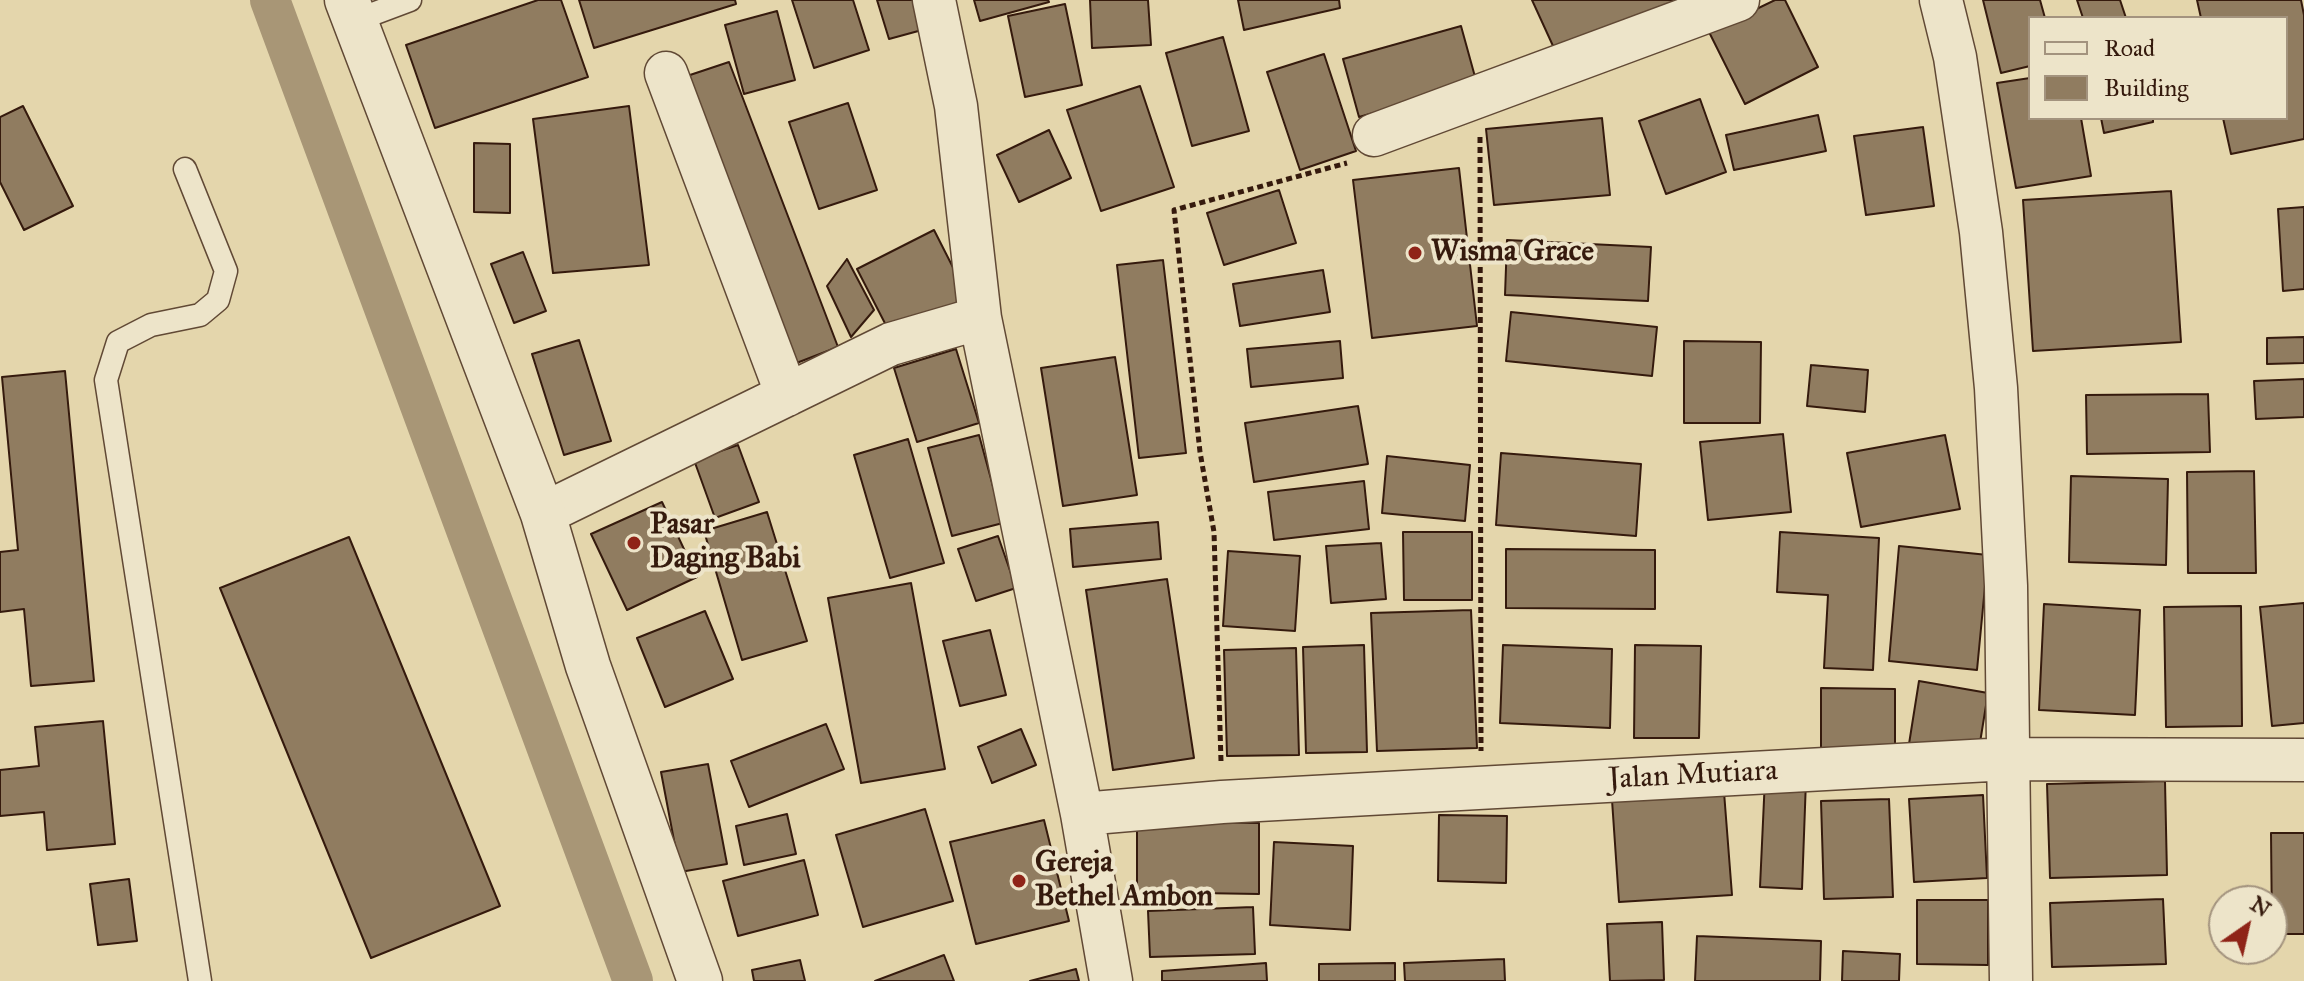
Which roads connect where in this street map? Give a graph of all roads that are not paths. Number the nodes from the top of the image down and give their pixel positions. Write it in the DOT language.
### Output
graph roads {
  1 [pos="410,0"];
  2 [pos="934,0"];
  3 [pos="1738,0"];
  4 [pos="1941,0"];
  5 [pos="350,11"];
  6 [pos="666,73"];
  7 [pos="1374,135"];
  8 [pos="185,169"];
  9 [pos="980,318"];
  10 [pos="787,395"];
  11 [pos="543,514"];
  12 [pos="2008,759"];
  13 [pos="2304,760"];
  14 [pos="1082,814"];
  15 [pos="200,981"];
  16 [pos="700,981"];
  17 [pos="1111,981"];
  18 [pos="2011,981"];
  1 -- 5 [label="lane"];
  2 -- 9 [label="street"];
  3 -- 7 [label="street"];
  4 -- 12 [label="street"];
  5 -- 11 [label="street"];
  6 -- 10 [label="street"];
  8 -- 15 [label="lane"];
  9 -- 10 [label="street"];
  9 -- 14 [label="street"];
  10 -- 11 [label="street"];
  11 -- 16 [label="street"];
  12 -- 13 [label="street, Jalan Mutiara"];
  12 -- 14 [label="street, Jalan Mutiara"];
  12 -- 18 [label="street"];
  14 -- 17 [label="street"];
}
